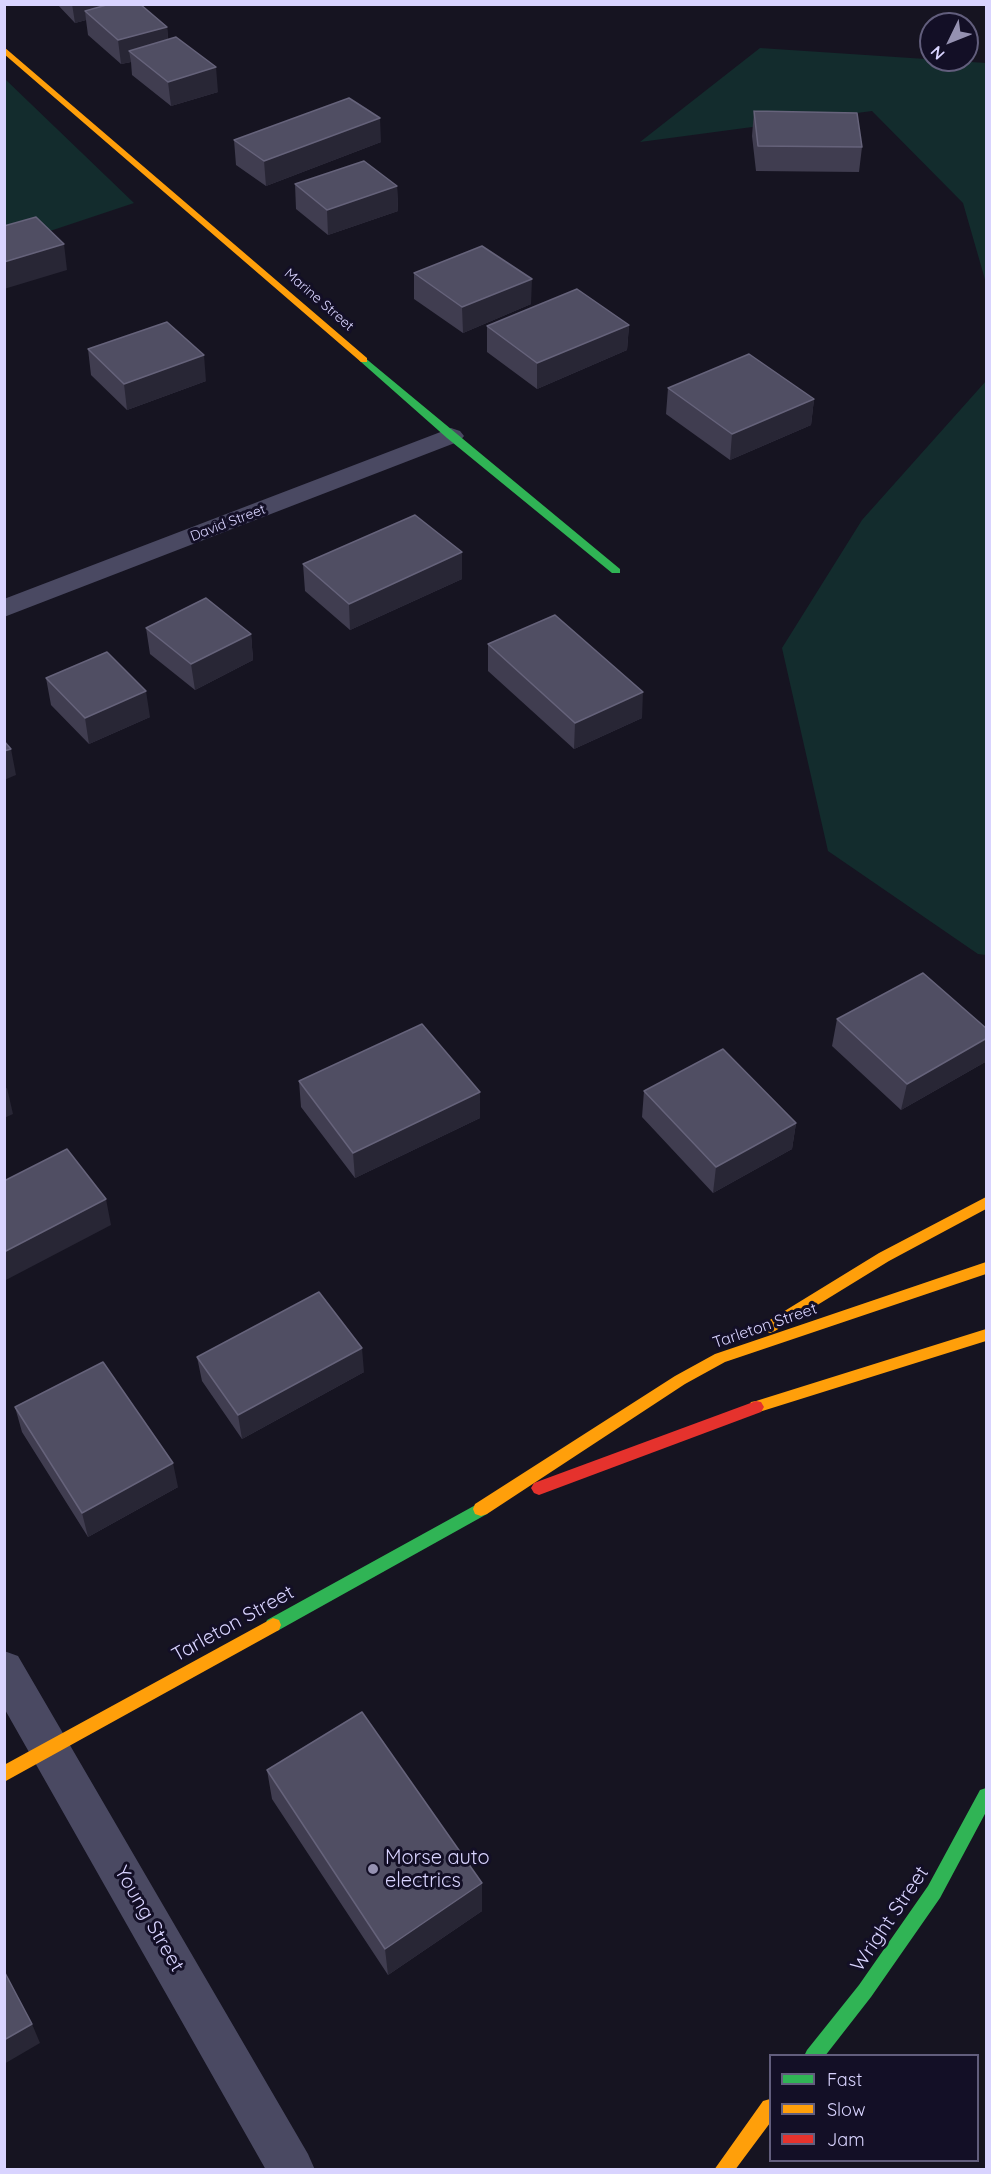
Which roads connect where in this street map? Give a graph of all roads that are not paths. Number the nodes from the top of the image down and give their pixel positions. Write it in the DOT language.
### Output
graph roads {
  1 [pos="4,49"];
  2 [pos="451,436"];
  3 [pos="616,571"];
  4 [pos="4,609"];
  5 [pos="987,1203"];
  6 [pos="987,1268"];
  7 [pos="987,1335"];
  8 [pos="720,1358"];
  9 [pos="481,1509"];
  10 [pos="4,1669"];
  11 [pos="49,1749"];
  12 [pos="4,1774"];
  13 [pos="987,1796"];
  14 [pos="814,2054"];
  15 [pos="769,2111"];
  16 [pos="292,2169"];
  17 [pos="723,2169"];
  1 -- 2 [label="main road, Marine Street"];
  2 -- 3 [label="main road, Marine Street"];
  2 -- 4 [label="street, David Street"];
  5 -- 8 [label="main road"];
  6 -- 8 [label="main road, Tarleton Street"];
  7 -- 9 [label="main road, Tarleton Street"];
  8 -- 9 [label="main road, Tarleton Street"];
  9 -- 11 [label="main road, Tarleton Street"];
  10 -- 11 [label="street, Young Street"];
  11 -- 12 [label="main road, Tarleton Street"];
  11 -- 16 [label="street, Young Street"];
  13 -- 14 [label="main road, Wright Street"];
  15 -- 17 [label="main road"];
}
